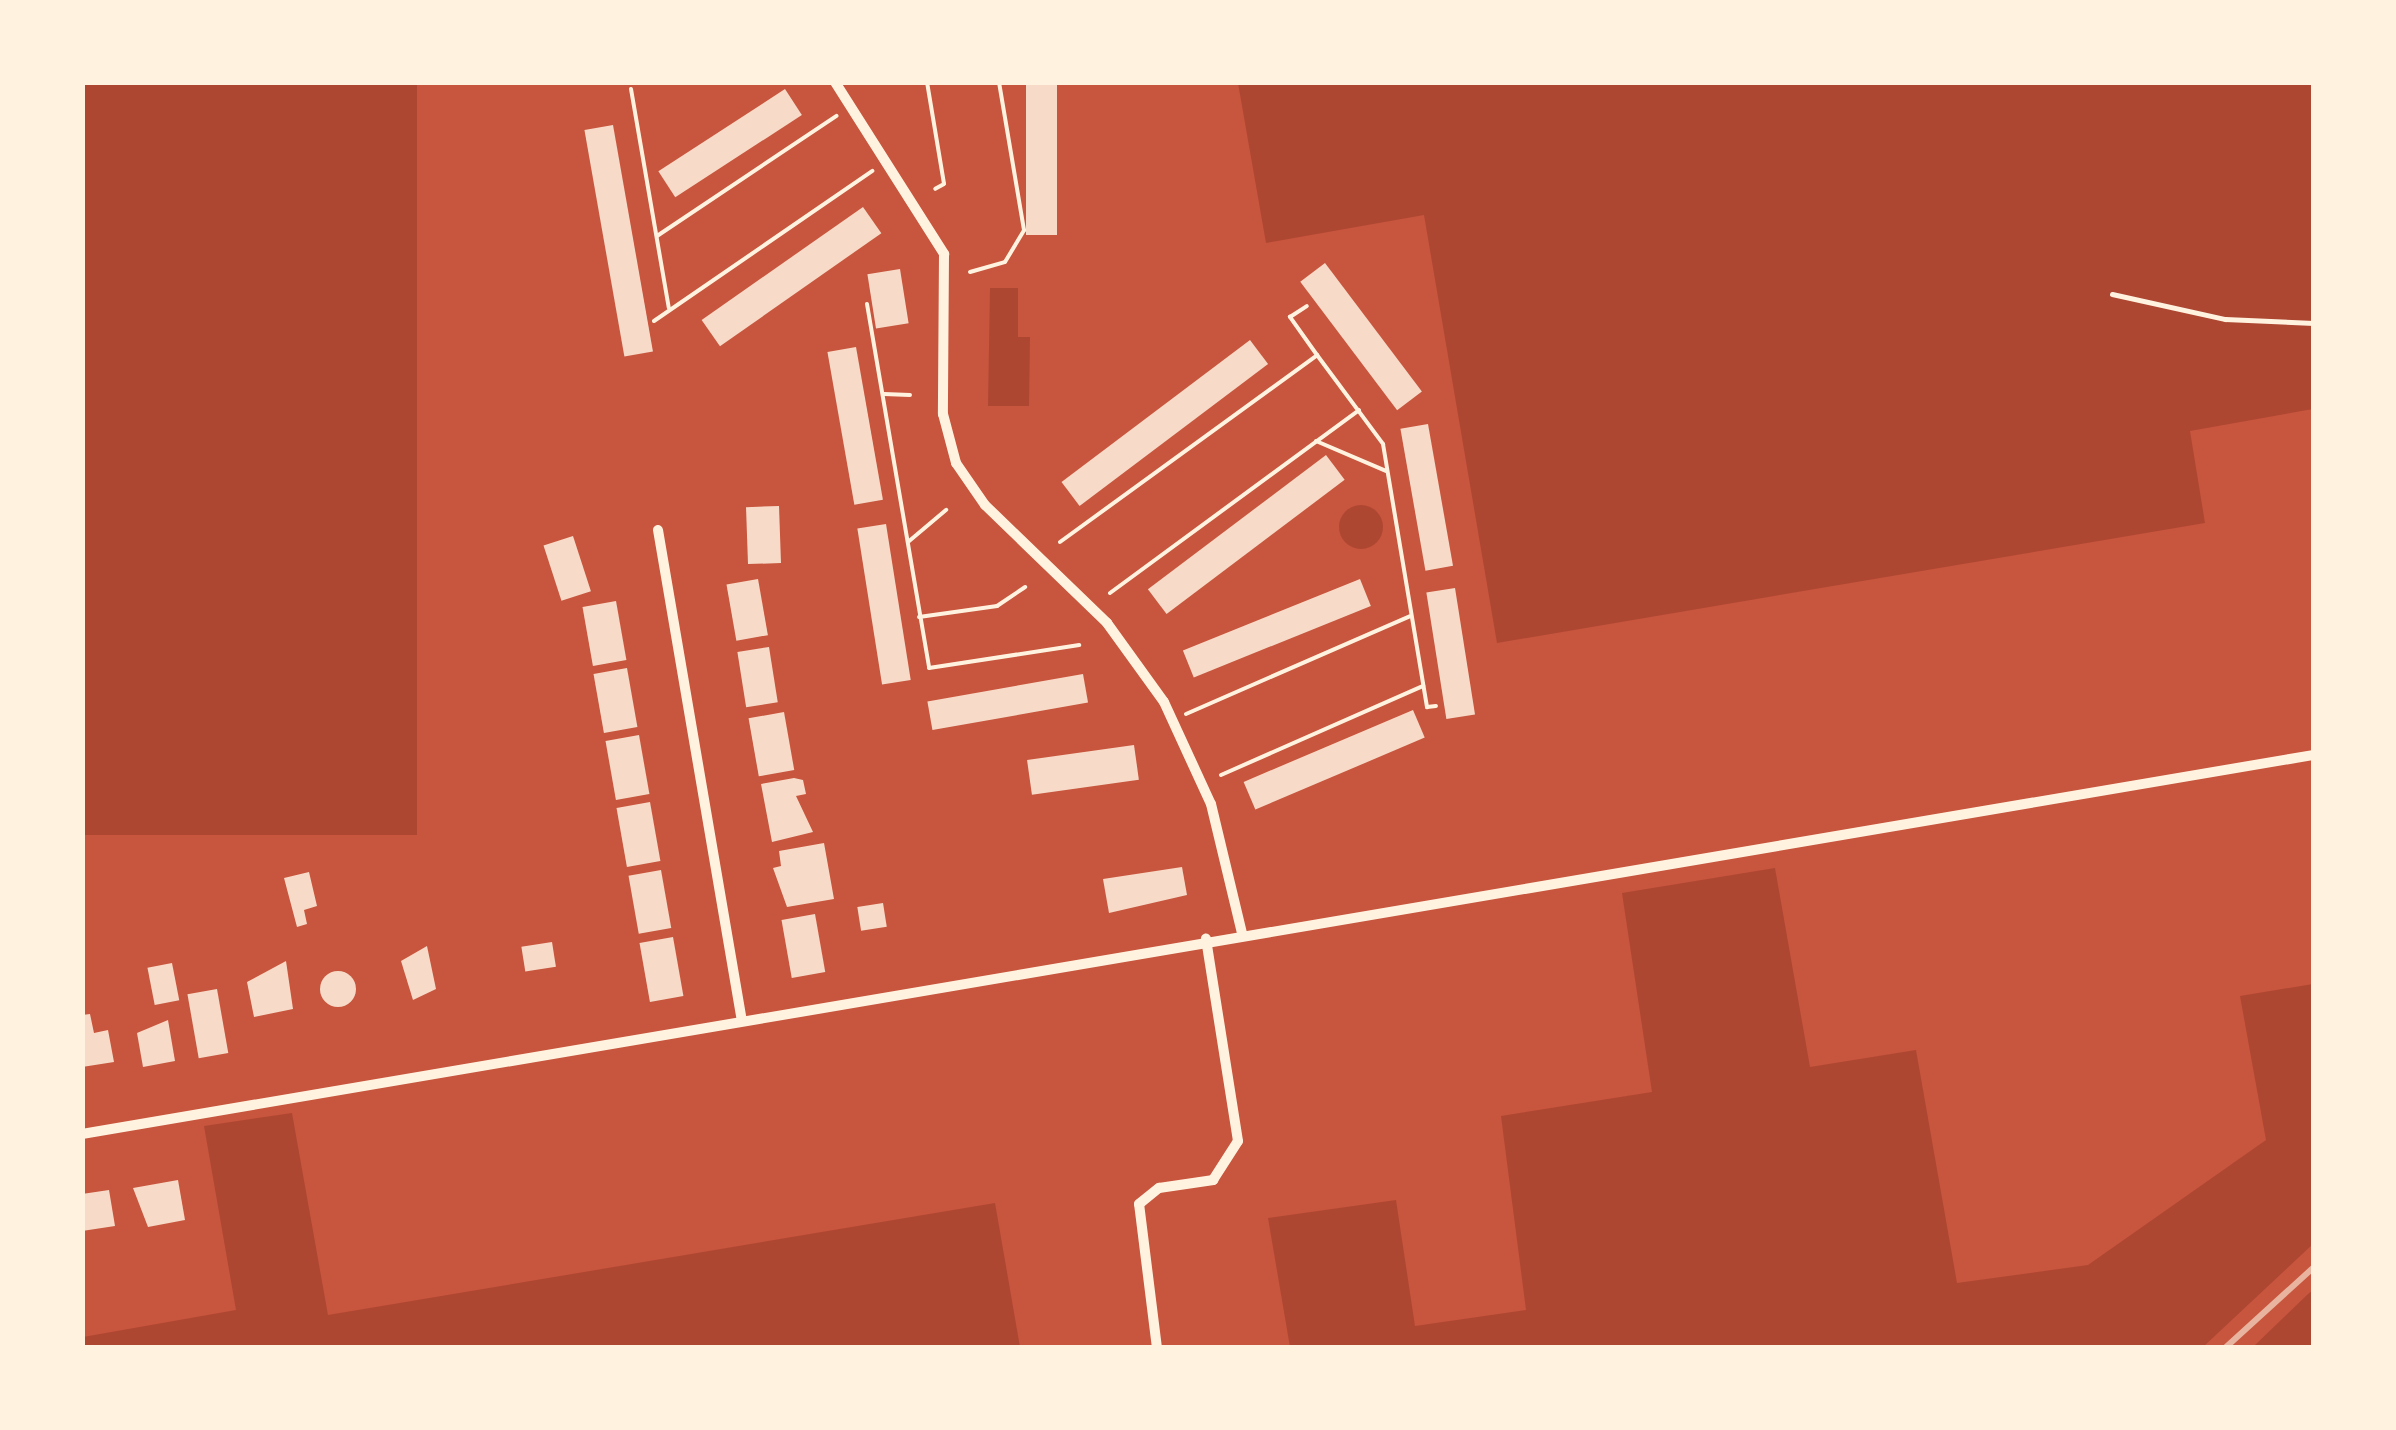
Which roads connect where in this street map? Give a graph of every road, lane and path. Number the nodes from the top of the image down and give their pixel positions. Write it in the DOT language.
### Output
graph roads {
  1 [pos="835,82"];
  2 [pos="927,82"];
  3 [pos="1000,82"];
  4 [pos="632,89"];
  5 [pos="836,116"];
  6 [pos="872,171"];
  7 [pos="935,189"];
  8 [pos="657,236"];
  9 [pos="970,272"];
  10 [pos="2112,294"];
  11 [pos="867,304"];
  12 [pos="1306,306"];
  13 [pos="669,308"];
  14 [pos="654,322"];
  15 [pos="2314,323"];
  16 [pos="1318,354"];
  17 [pos="882,394"];
  18 [pos="910,395"];
  19 [pos="1359,410"];
  20 [pos="1316,442"];
  21 [pos="1388,472"];
  22 [pos="946,510"];
  23 [pos="658,530"];
  24 [pos="1060,542"];
  25 [pos="907,543"];
  26 [pos="1025,588"];
  27 [pos="1110,593"];
  28 [pos="1412,615"];
  29 [pos="920,617"];
  30 [pos="1080,645"];
  31 [pos="1424,686"];
  32 [pos="1436,706"];
  33 [pos="1186,714"];
  34 [pos="2314,755"];
  35 [pos="1221,775"];
  36 [pos="1242,932"];
  37 [pos="1206,939"];
  38 [pos="742,1020"];
  39 [pos="82,1134"];
  40 [pos="1157,1348"];
  1 -- 36 [label="street"];
  2 -- 7 [label="path"];
  3 -- 9 [label="path"];
  4 -- 8 [label="path"];
  5 -- 8 [label="path"];
  6 -- 13 [label="path"];
  8 -- 13 [label="path"];
  10 -- 15 [label="lane"];
  11 -- 17 [label="path"];
  12 -- 16 [label="path"];
  13 -- 14 [label="path"];
  16 -- 19 [label="path"];
  16 -- 24 [label="path"];
  17 -- 18 [label="path"];
  17 -- 25 [label="path"];
  19 -- 20 [label="path"];
  19 -- 21 [label="path"];
  20 -- 21 [label="path"];
  20 -- 27 [label="path"];
  21 -- 28 [label="path"];
  22 -- 25 [label="path"];
  23 -- 38 [label="street"];
  25 -- 29 [label="path"];
  26 -- 29 [label="path"];
  28 -- 31 [label="path"];
  28 -- 33 [label="path"];
  29 -- 30 [label="path"];
  31 -- 32 [label="path"];
  31 -- 35 [label="path"];
  34 -- 36 [label="street"];
  36 -- 37 [label="street"];
  37 -- 38 [label="street"];
  37 -- 40 [label="street"];
  38 -- 39 [label="street"];
}
